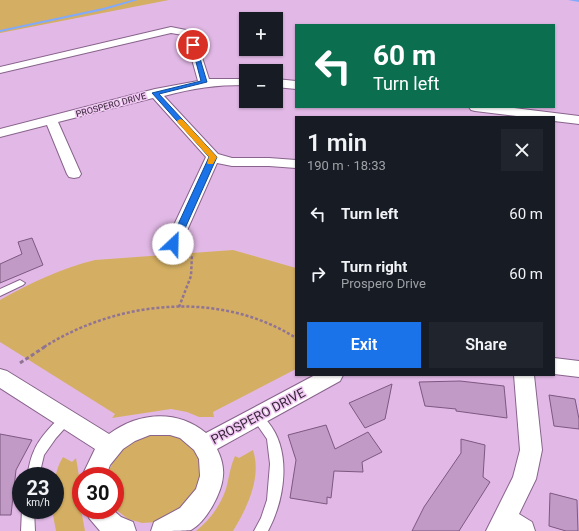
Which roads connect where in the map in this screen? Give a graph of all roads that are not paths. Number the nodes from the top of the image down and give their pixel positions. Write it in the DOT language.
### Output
graph roads {
  1 [pos="0,70"];
  2 [pos="204,82"];
  3 [pos="239,82"];
  4 [pos="283,84"];
  5 [pos="295,85"];
  6 [pos="155,93"];
  7 [pos="483,108"];
  8 [pos="547,116"];
  9 [pos="555,117"];
  10 [pos="51,120"];
  11 [pos="579,120"];
  12 [pos="0,133"];
  13 [pos="213,157"];
  14 [pos="295,164"];
  15 [pos="74,174"];
  16 [pos="173,244"];
  17 [pos="20,283"];
  18 [pos="0,293"];
  19 [pos="331,376"];
  20 [pos="524,376"];
  21 [pos="0,377"];
  22 [pos="257,416"];
  23 [pos="67,420"];
  24 [pos="204,445"];
  25 [pos="110,446"];
  26 [pos="35,467"];
  27 [pos="98,467"];
  28 [pos="28,519"];
  29 [pos="101,520"];
  30 [pos="509,527"];
  31 [pos="28,531"];
  32 [pos="124,531"];
  33 [pos="163,531"];
  34 [pos="261,531"];
  1 -- 2 [label="street"];
  2 -- 3 [label="street, PROSPERO DRIVE"];
  2 -- 6 [label="street, PROSPERO DRIVE"];
  4 -- 5 [label="street"];
  6 -- 10 [label="street, PROSPERO DRIVE"];
  6 -- 13 [label="street"];
  7 -- 8 [label="street"];
  9 -- 11 [label="street"];
  10 -- 12 [label="street, PROSPERO DRIVE"];
  10 -- 15 [label="street"];
  13 -- 14 [label="street"];
  13 -- 16 [label="street"];
  17 -- 18 [label="lane"];
  19 -- 22 [label="street, PROSPERO DRIVE"];
  20 -- 30 [label="street"];
  21 -- 23 [label="street"];
  22 -- 24 [label="street, PROSPERO DRIVE"];
  22 -- 34 [label="lane"];
  23 -- 25 [label="street"];
  23 -- 26 [label="lane"];
  24 -- 25 [label="street"];
  24 -- 33 [label="street"];
  25 -- 27 [label="street"];
  28 -- 31 [label="lane"];
  29 -- 32 [label="street"];
}
